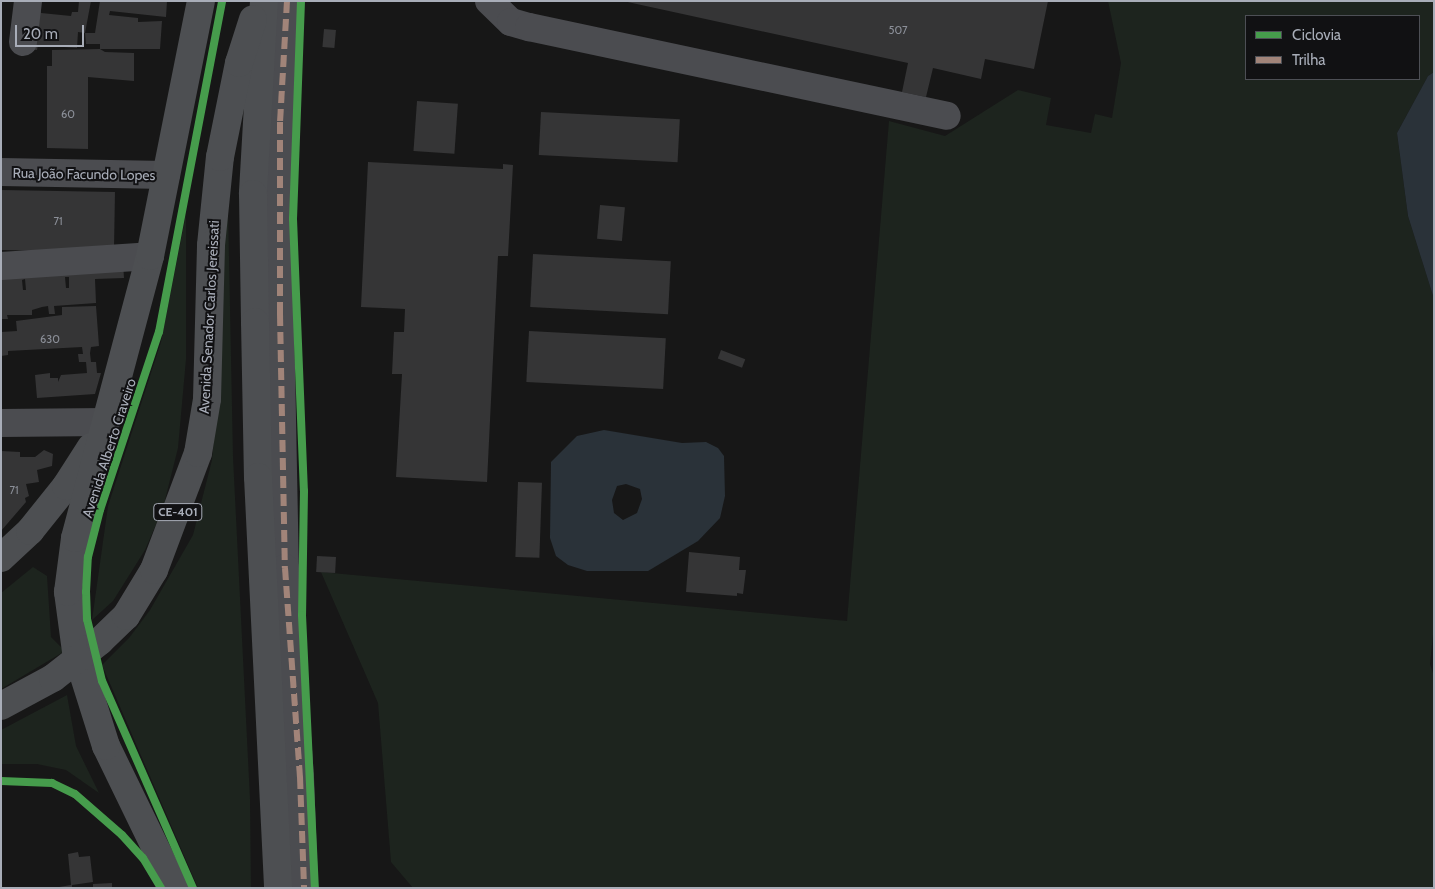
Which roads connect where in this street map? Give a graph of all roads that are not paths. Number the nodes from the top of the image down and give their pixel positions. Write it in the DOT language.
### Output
graph roads {
  1 [pos="28,1"];
  2 [pos="201,1"];
  3 [pos="258,1"];
  4 [pos="264,1"];
  5 [pos="287,1"];
  6 [pos="489,1"];
  7 [pos="24,42"];
  8 [pos="947,116"];
  9 [pos="1,172"];
  10 [pos="166,175"];
  11 [pos="150,256"];
  12 [pos="1,266"];
  13 [pos="106,422"];
  14 [pos="1,423"];
  15 [pos="1,558"];
  16 [pos="1,706"];
  17 [pos="175,888"];
  18 [pos="278,888"];
  19 [pos="304,888"];
  1 -- 7 [label="street"];
  2 -- 10 [label="main road, Avenida Alberto Craveiro"];
  3 -- 16 [label="main road, Avenida Senador Carlos Jereissati / CE-401, bridge"];
  4 -- 18 [label="main road"];
  5 -- 19 [label="street"];
  6 -- 8 [label="street"];
  9 -- 10 [label="street, Rua João Facundo Lopes"];
  10 -- 11 [label="main road, Avenida Alberto Craveiro"];
  11 -- 12 [label="street"];
  11 -- 13 [label="main road, Avenida Alberto Craveiro"];
  13 -- 14 [label="street"];
  13 -- 15 [label="main road"];
  13 -- 17 [label="main road, Avenida Alberto Craveiro"];
}
